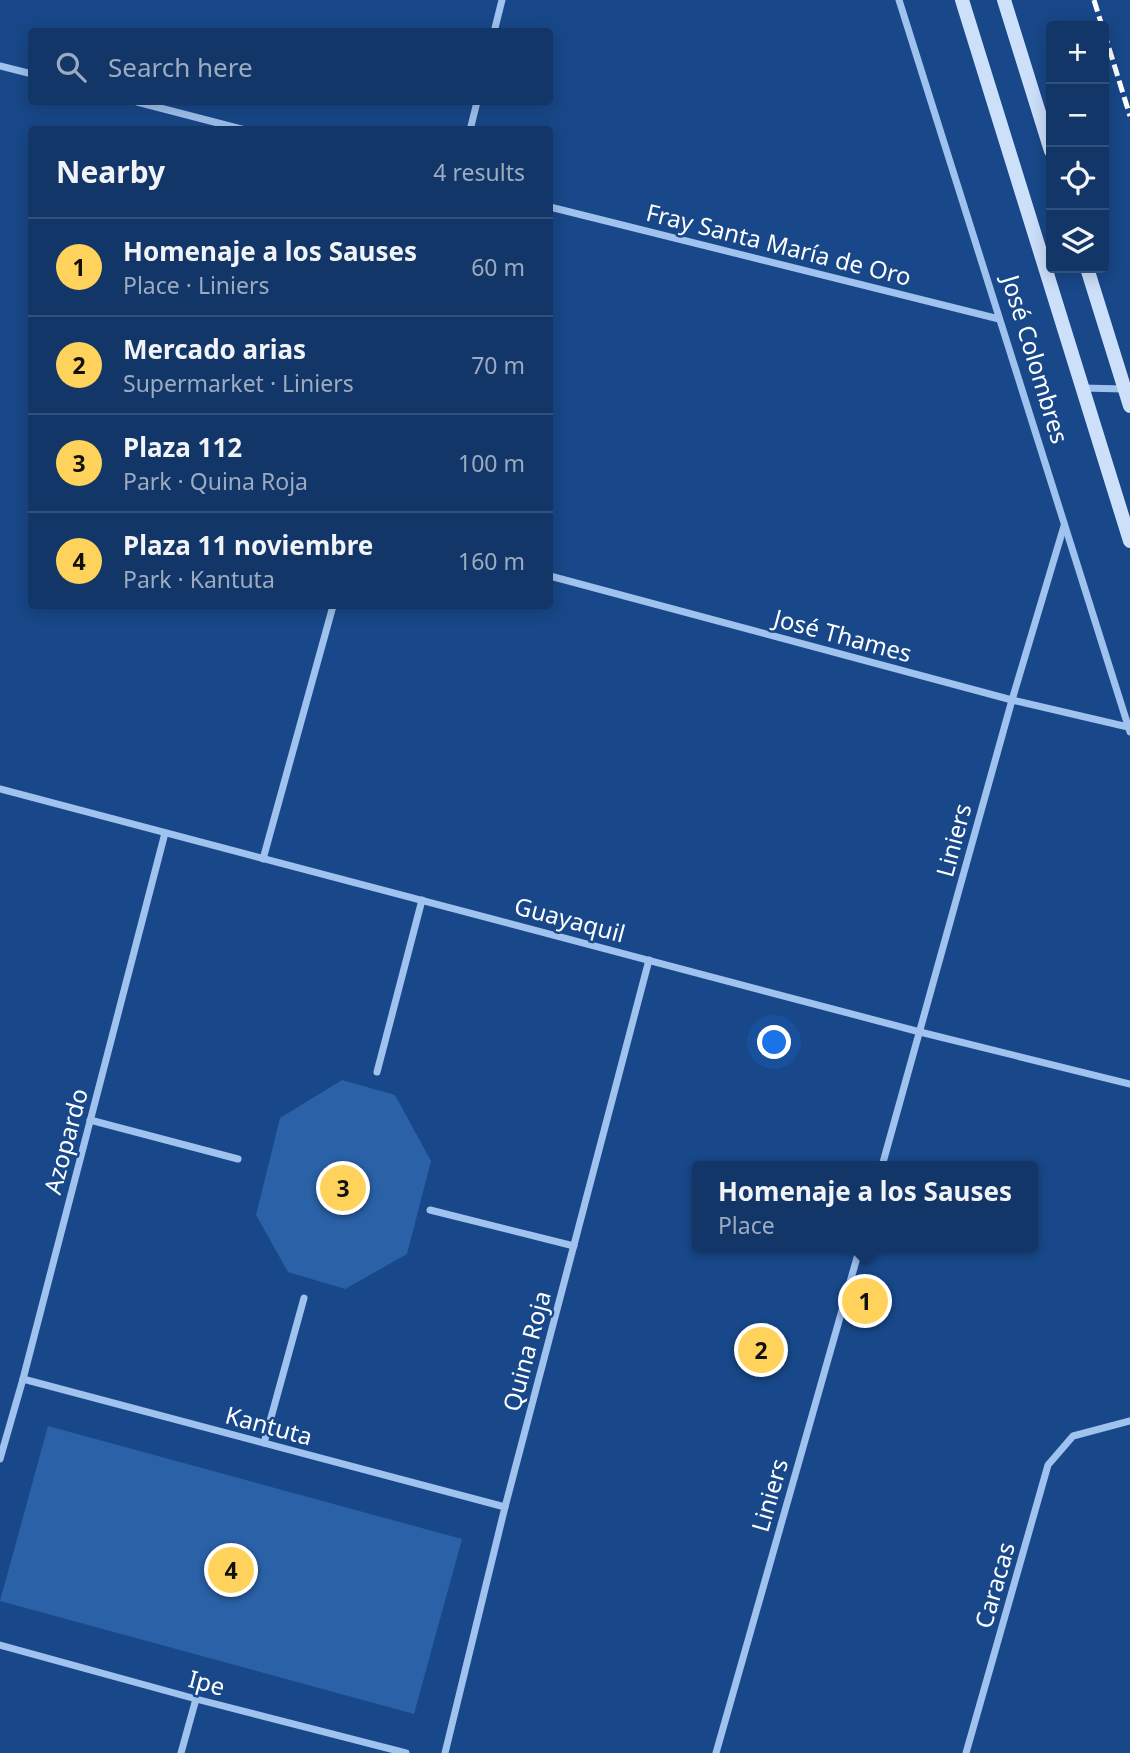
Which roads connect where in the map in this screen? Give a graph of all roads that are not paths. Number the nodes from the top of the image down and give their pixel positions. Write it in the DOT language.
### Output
graph roads {
  1 [pos="502,0"];
  2 [pos="899,0"];
  3 [pos="962,0"];
  4 [pos="1004,0"];
  5 [pos="495,28"];
  6 [pos="0,66"];
  7 [pos="28,73"];
  8 [pos="149,105"];
  9 [pos="476,105"];
  10 [pos="230,126"];
  11 [pos="471,126"];
  12 [pos="1050,147"];
  13 [pos="553,208"];
  14 [pos="1089,273"];
  15 [pos="999,318"];
  16 [pos="1082,388"];
  17 [pos="1127,390"];
  18 [pos="1130,406"];
  19 [pos="1065,526"];
  20 [pos="1130,541"];
  21 [pos="553,577"];
  22 [pos="332,609"];
  23 [pos="1012,700"];
  24 [pos="1129,729"];
  25 [pos="0,789"];
  26 [pos="165,833"];
  27 [pos="263,859"];
  28 [pos="422,900"];
  29 [pos="649,960"];
  30 [pos="920,1032"];
  31 [pos="376,1072"];
  32 [pos="1130,1084"];
  33 [pos="90,1120"];
  34 [pos="238,1159"];
  35 [pos="883,1161"];
  36 [pos="430,1210"];
  37 [pos="574,1246"];
  38 [pos="859,1252"];
  39 [pos="304,1298"];
  40 [pos="23,1379"];
  41 [pos="1130,1421"];
  42 [pos="264,1443"];
  43 [pos="0,1459"];
  44 [pos="505,1507"];
  45 [pos="0,1645"];
  46 [pos="196,1699"];
  47 [pos="181,1753"];
  48 [pos="406,1753"];
  49 [pos="445,1753"];
  50 [pos="716,1753"];
  51 [pos="965,1753"];
  1 -- 5 [label="street"];
  2 -- 15 [label="street, José Colombres"];
  3 -- 16 [label="main road, José Colombres"];
  4 -- 12 [label="main road"];
  6 -- 7 [label="street"];
  8 -- 10 [label="street"];
  9 -- 11 [label="street"];
  13 -- 15 [label="street, Fray Santa María de Oro"];
  14 -- 17 [label="main road"];
  15 -- 19 [label="street, José Colombres"];
  16 -- 17 [label="street"];
  16 -- 20 [label="main road, José Colombres"];
  17 -- 18 [label="main road"];
  19 -- 23 [label="street, Liniers"];
  19 -- 24 [label="street, José Colombres"];
  21 -- 23 [label="street, José Thames"];
  22 -- 27 [label="street"];
  23 -- 24 [label="street, José Thames"];
  23 -- 30 [label="street, Liniers"];
  25 -- 26 [label="street, Guayaquil"];
  26 -- 27 [label="street, Guayaquil"];
  26 -- 33 [label="street, Azopardo"];
  27 -- 28 [label="street, Guayaquil"];
  28 -- 29 [label="street, Guayaquil"];
  28 -- 31 [label="street"];
  29 -- 30 [label="street, Guayaquil"];
  29 -- 37 [label="street, Quina Roja"];
  30 -- 32 [label="street, Guayaquil"];
  30 -- 35 [label="street, Liniers"];
  33 -- 34 [label="street"];
  33 -- 40 [label="street, Azopardo"];
  36 -- 37 [label="street"];
  37 -- 44 [label="street, Quina Roja"];
  38 -- 50 [label="street, Liniers"];
  39 -- 42 [label="street"];
  40 -- 42 [label="street, Kantuta"];
  40 -- 43 [label="street, Azopardo"];
  41 -- 51 [label="street, Caracas"];
  42 -- 44 [label="street, Kantuta"];
  44 -- 49 [label="street, Quina Roja"];
  45 -- 46 [label="street, Ipe"];
  46 -- 47 [label="street"];
  46 -- 48 [label="street, Ipe"];
}
